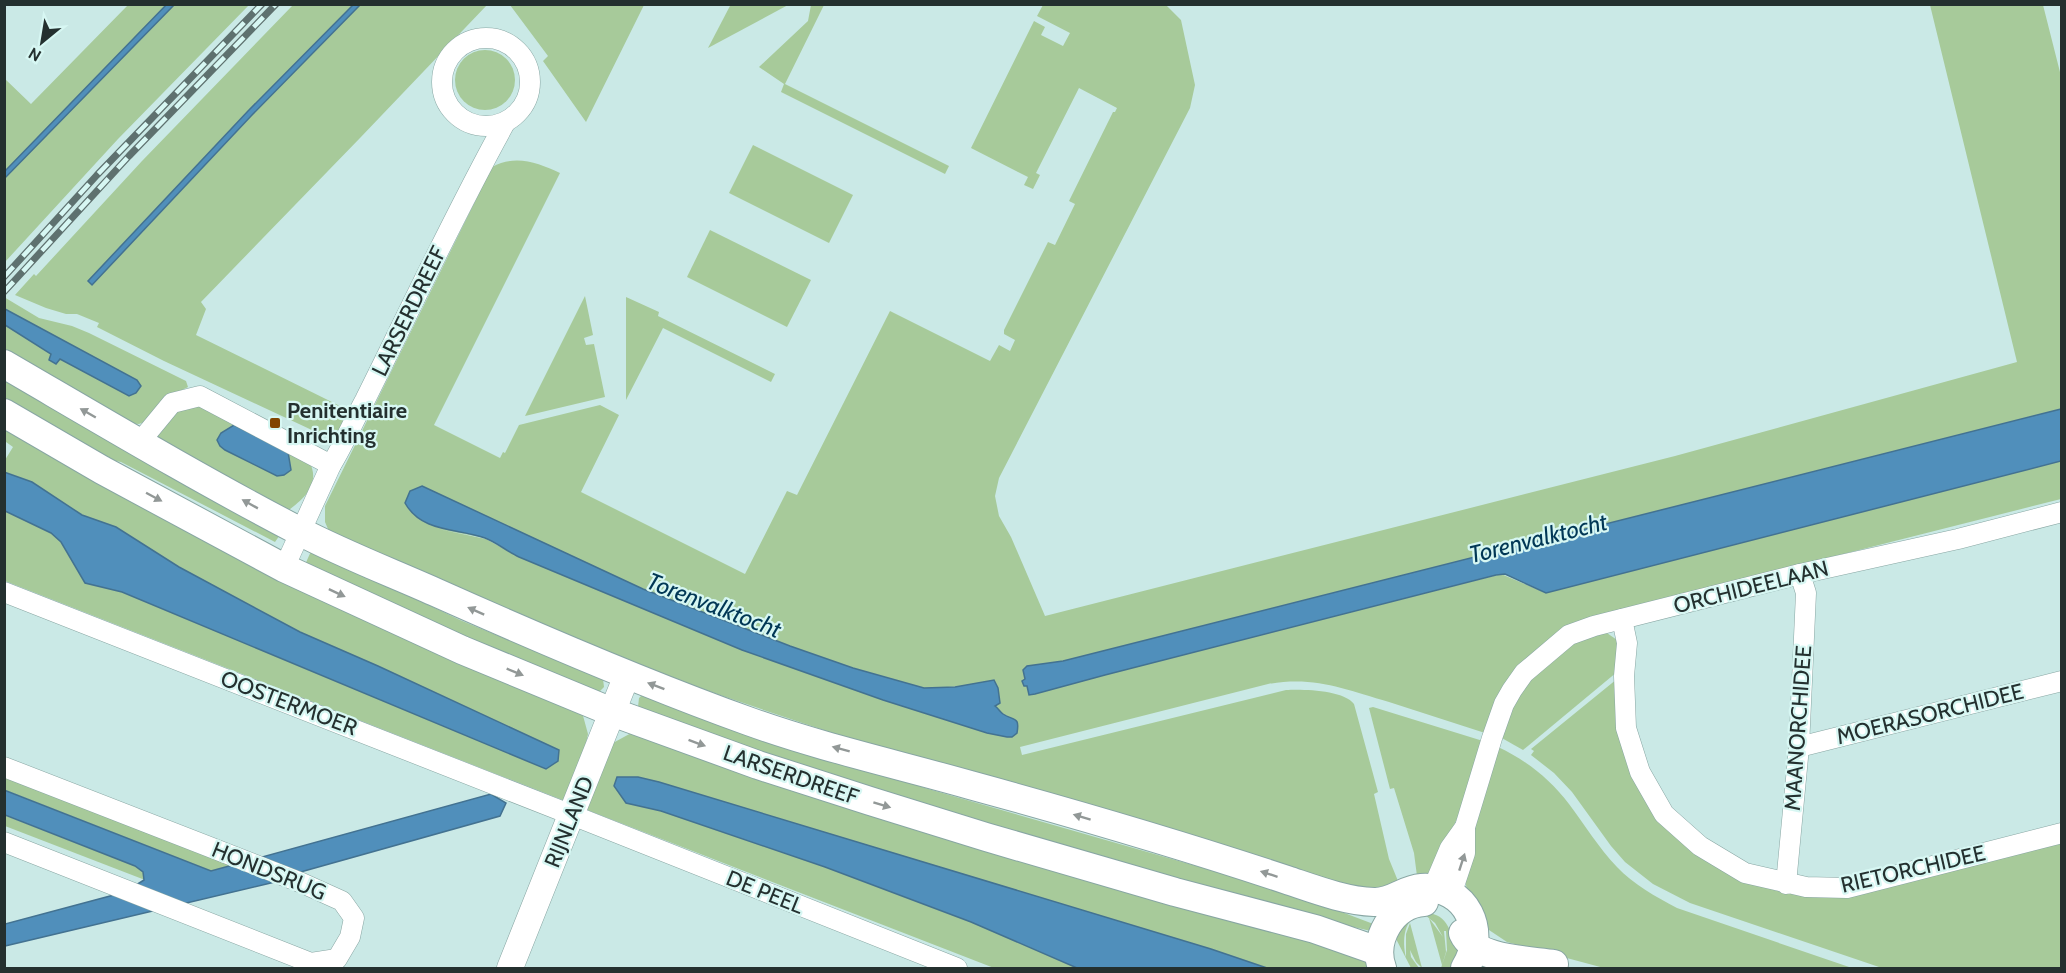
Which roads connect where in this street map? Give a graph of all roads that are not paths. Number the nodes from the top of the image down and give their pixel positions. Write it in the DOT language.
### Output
graph roads {
  1 [pos="505,123"];
  2 [pos="4,364"];
  3 [pos="4,413"];
  4 [pos="139,443"];
  5 [pos="331,465"];
  6 [pos="2061,512"];
  7 [pos="302,533"];
  8 [pos="284,568"];
  9 [pos="1800,574"];
  10 [pos="4,592"];
  11 [pos="1622,619"];
  12 [pos="627,675"];
  13 [pos="2061,681"];
  14 [pos="612,712"];
  15 [pos="1799,747"];
  16 [pos="4,767"];
  17 [pos="573,815"];
  18 [pos="2061,833"];
  19 [pos="4,842"];
  20 [pos="1786,884"];
  21 [pos="1437,895"];
  22 [pos="1387,941"];
  23 [pos="1471,949"];
  24 [pos="1561,966"];
  25 [pos="510,969"];
  26 [pos="957,969"];
  1 -- 1 [label="street, LARSERDREEF"];
  1 -- 5 [label="street, LARSERDREEF"];
  4 -- 2 [label="main road, LARSERDREEF, one-way"];
  3 -- 8 [label="main road, LARSERDREEF, one-way"];
  4 -- 5 [label="street"];
  7 -- 4 [label="main road, LARSERDREEF, one-way"];
  5 -- 7 [label="street, LARSERDREEF"];
  6 -- 9 [label="street, ORCHIDEELAAN"];
  7 -- 8 [label="street, LARSERDREEF"];
  12 -- 7 [label="main road, LARSERDREEF, one-way"];
  8 -- 14 [label="main road, LARSERDREEF, one-way"];
  9 -- 11 [label="street, ORCHIDEELAAN"];
  9 -- 15 [label="street, MAANORCHIDEE"];
  10 -- 17 [label="street, OOSTERMOER"];
  11 -- 20 [label="street, RIETORCHIDEE"];
  11 -- 21 [label="street, ORCHIDEELAAN"];
  12 -- 14 [label="street, RIJNLAND"];
  22 -- 12 [label="main road, LARSERDREEF, one-way"];
  13 -- 15 [label="street, MOERASORCHIDEE"];
  14 -- 17 [label="street, RIJNLAND"];
  14 -- 22 [label="main road, LARSERDREEF, one-way"];
  15 -- 20 [label="street, MAANORCHIDEE"];
  16 -- 19 [label="street, HONDSRUG"];
  17 -- 25 [label="street, RIJNLAND"];
  17 -- 26 [label="street, DE PEEL"];
  18 -- 20 [label="street, RIETORCHIDEE"];
  21 -- 22 [label="main road"];
  21 -- 23 [label="main road"];
  23 -- 24 [label="main road"];
}
